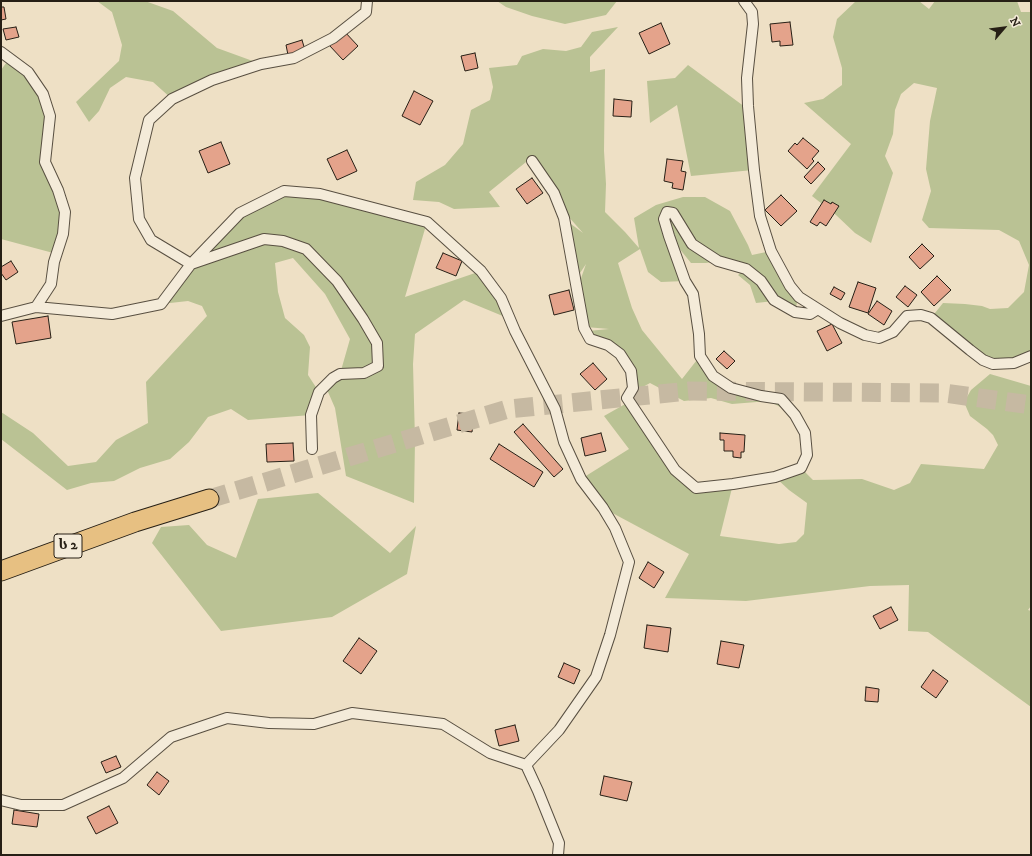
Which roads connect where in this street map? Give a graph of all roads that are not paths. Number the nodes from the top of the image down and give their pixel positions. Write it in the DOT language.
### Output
graph roads {
  1 [pos="367,1"];
  2 [pos="744,1"];
  3 [pos="1,52"];
  4 [pos="532,161"];
  5 [pos="191,264"];
  6 [pos="36,307"];
  7 [pos="818,309"];
  8 [pos="1,316"];
  9 [pos="1031,356"];
  10 [pos="312,449"];
  11 [pos="209,500"];
  12 [pos="1,570"];
  13 [pos="526,765"];
  14 [pos="1,800"];
  15 [pos="558,855"];
  1 -- 5 [label="street"];
  2 -- 7 [label="street"];
  3 -- 6 [label="street"];
  4 -- 7 [label="street"];
  5 -- 6 [label="street"];
  5 -- 10 [label="street"];
  5 -- 13 [label="street"];
  6 -- 8 [label="street"];
  7 -- 9 [label="street"];
  11 -- 12 [label="highway, ს 2"];
  13 -- 14 [label="street"];
  13 -- 15 [label="street"];
}
